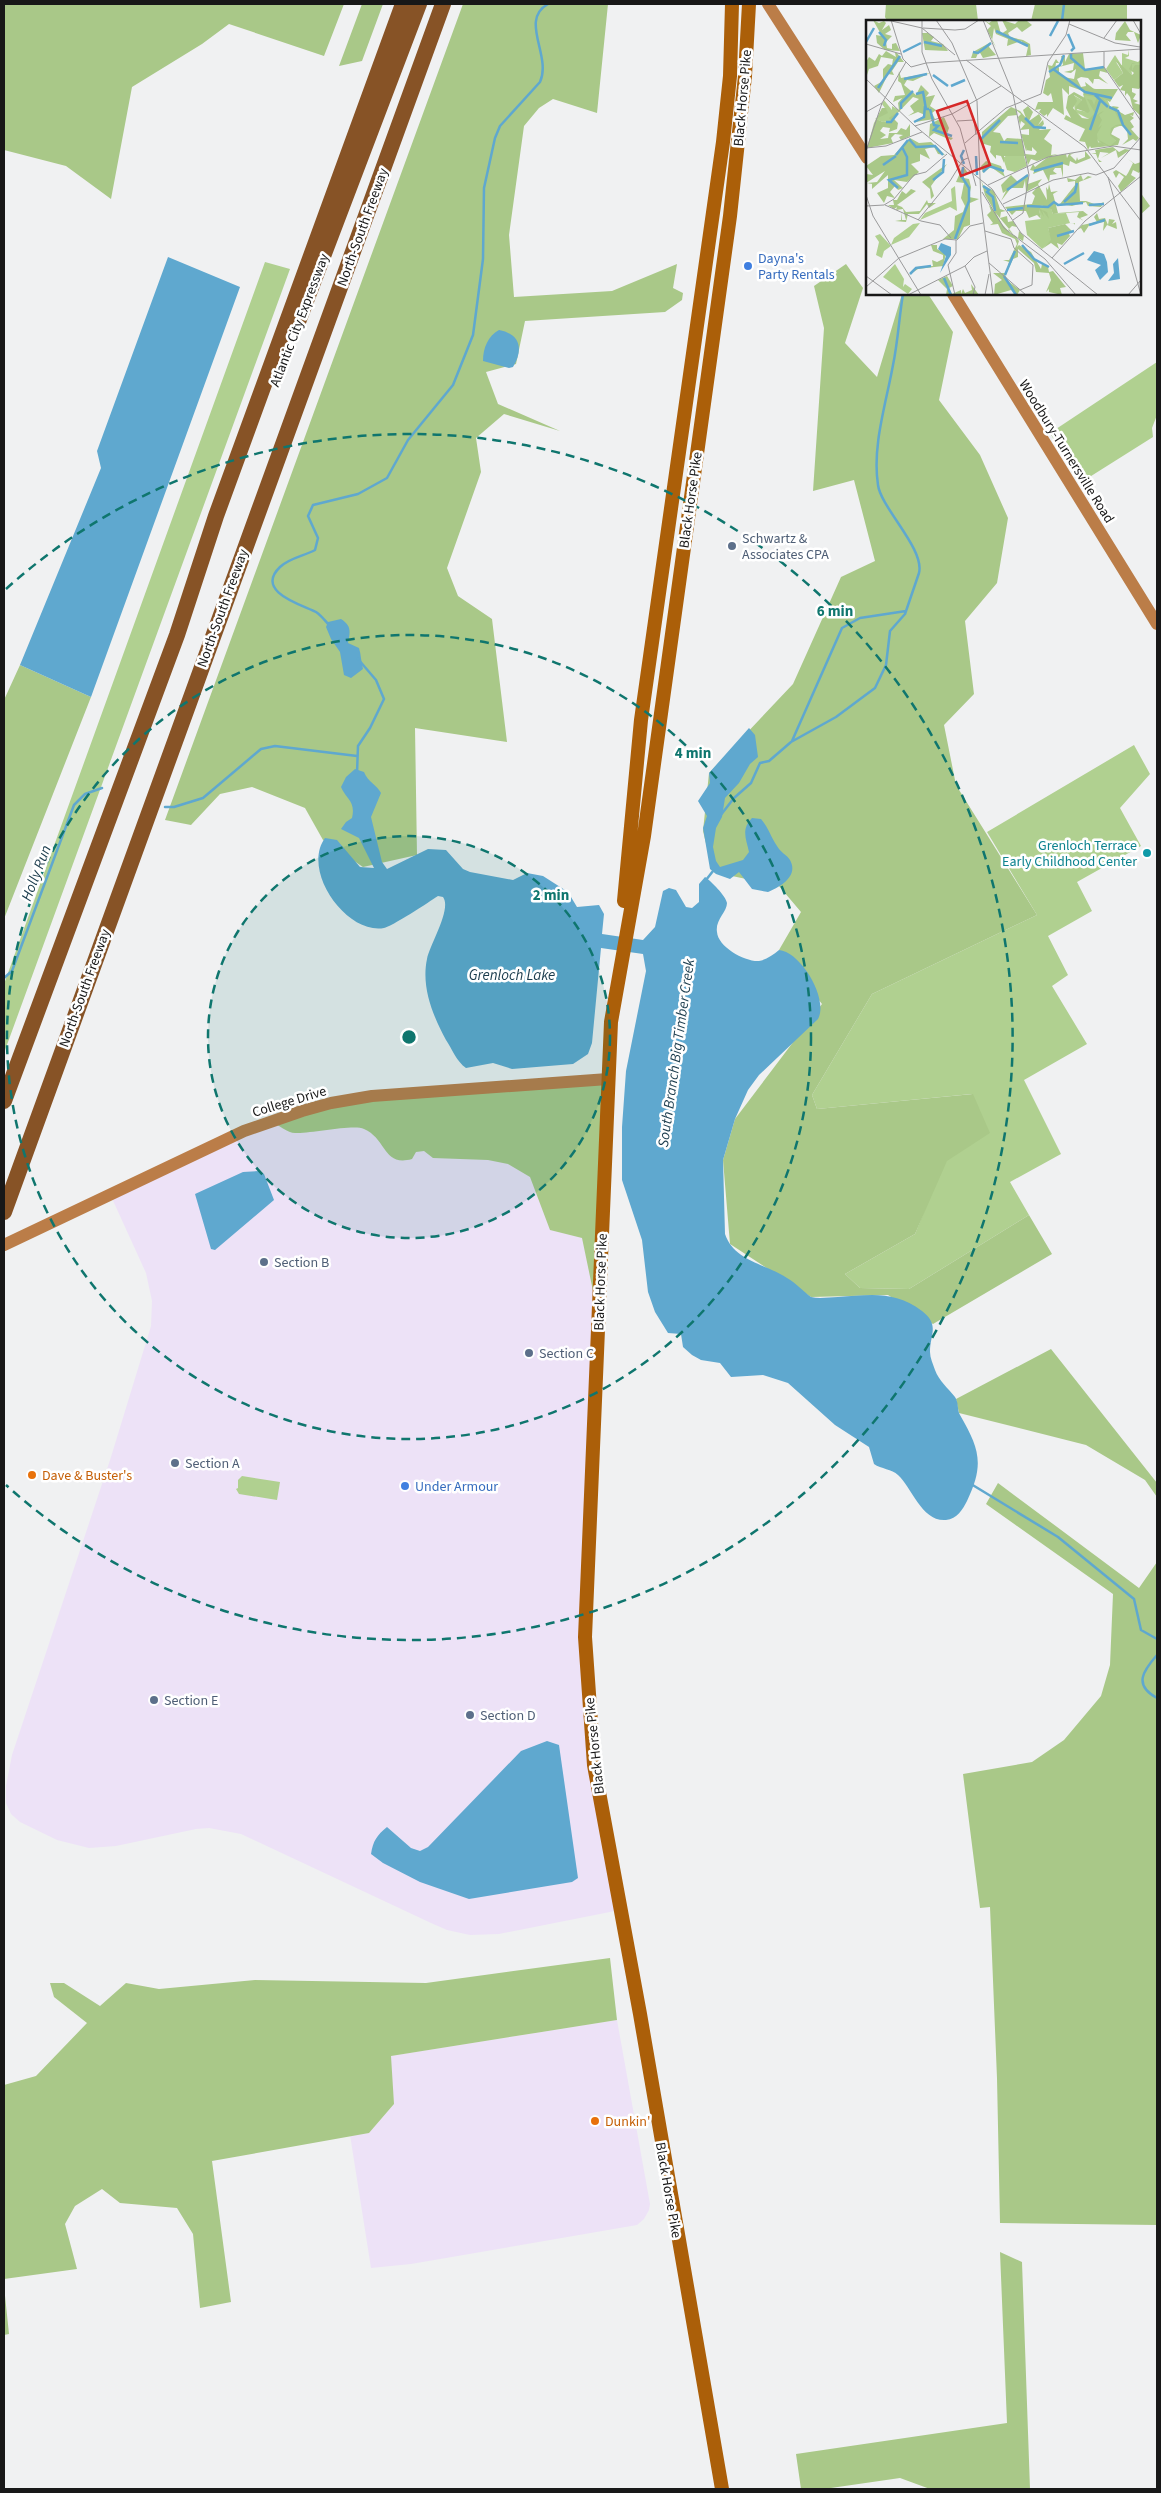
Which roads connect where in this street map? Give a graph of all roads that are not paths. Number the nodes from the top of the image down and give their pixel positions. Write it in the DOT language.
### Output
graph roads {
  1 [pos="394,4"];
  2 [pos="403,4"];
  3 [pos="419,4"];
  4 [pos="443,4"];
  5 [pos="732,4"];
  6 [pos="750,4"];
  7 [pos="768,4"];
  8 [pos="356,131"];
  9 [pos="866,156"];
  10 [pos="954,295"];
  11 [pos="1157,624"];
  12 [pos="177,635"];
  13 [pos="628,835"];
  14 [pos="644,836"];
  15 [pos="628,896"];
  16 [pos="608,1079"];
  17 [pos="4,1101"];
  18 [pos="4,1212"];
  19 [pos="5,1244"];
  20 [pos="722,2489"];
  1 -- 8 [label="highway"];
  2 -- 8 [label="highway"];
  3 -- 12 [label="highway, Atlantic City Expressway"];
  4 -- 18 [label="highway, North-South Freeway"];
  5 -- 13 [label="main road, Black Horse Pike"];
  6 -- 14 [label="main road, Black Horse Pike"];
  7 -- 9 [label="main road"];
  8 -- 12 [label="highway"];
  10 -- 11 [label="main road, Woodbury-Turnersville Road"];
  12 -- 17 [label="highway"];
  13 -- 14 [label="main road"];
  13 -- 15 [label="main road, Black Horse Pike"];
  14 -- 15 [label="main road, Black Horse Pike"];
  15 -- 16 [label="main road, Black Horse Pike"];
  16 -- 19 [label="main road, College Drive"];
  16 -- 20 [label="main road, Black Horse Pike"];
}
